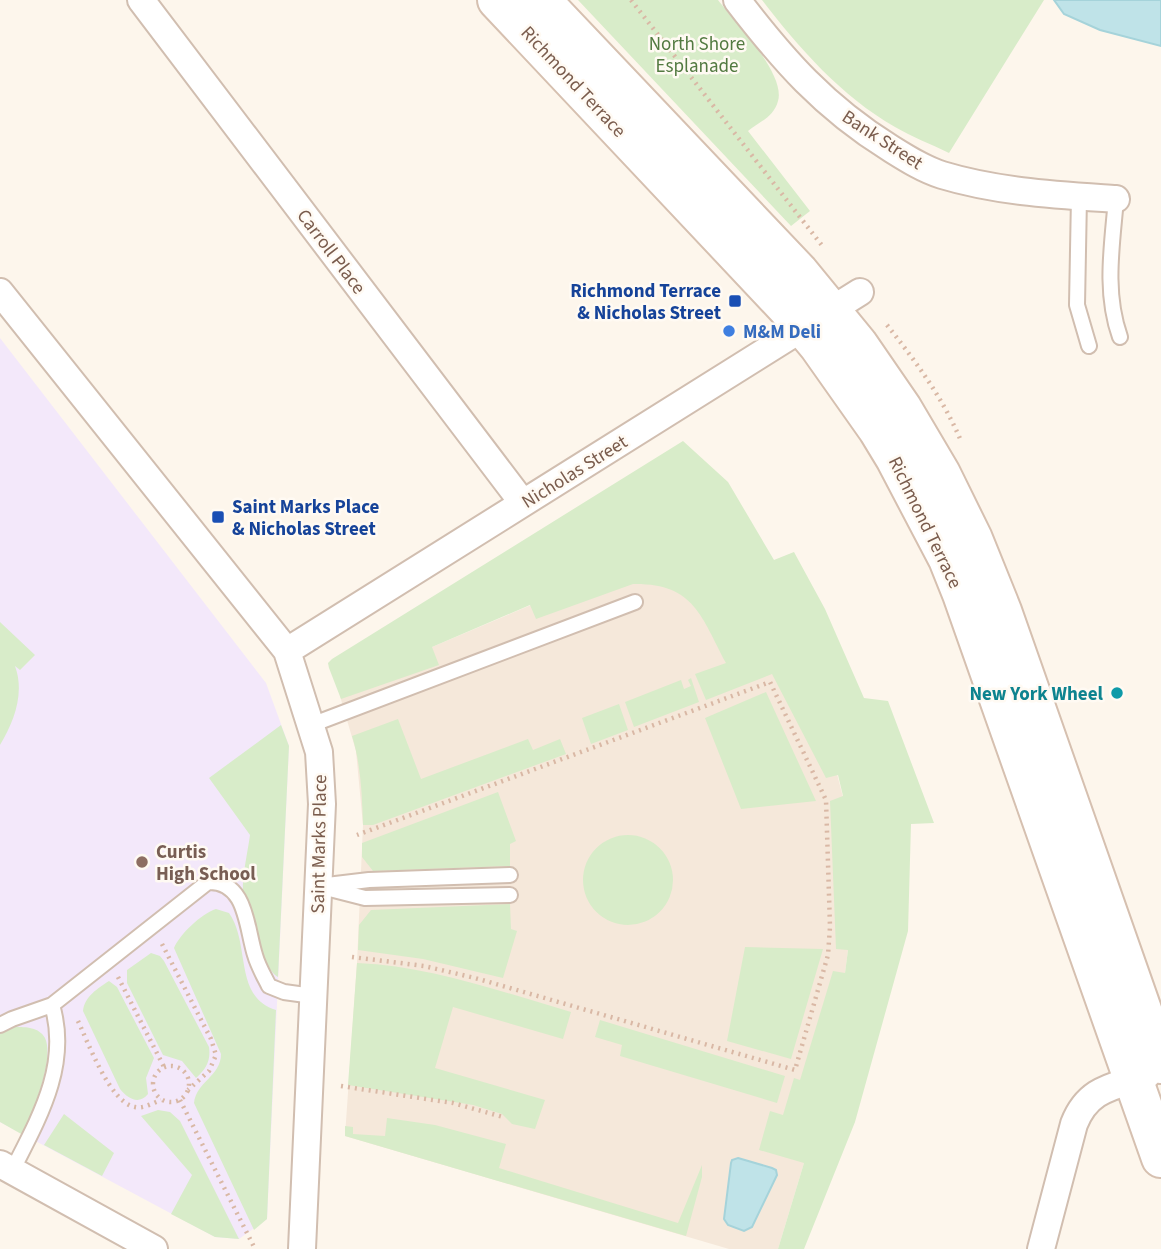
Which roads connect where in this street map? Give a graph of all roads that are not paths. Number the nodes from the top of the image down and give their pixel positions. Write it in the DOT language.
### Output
graph roads {
  1 [pos="141,0"];
  2 [pos="498,0"];
  3 [pos="541,0"];
  4 [pos="737,0"];
  5 [pos="1079,197"];
  6 [pos="1116,200"];
  7 [pos="0,292"];
  8 [pos="832,310"];
  9 [pos="1120,337"];
  10 [pos="1089,346"];
  11 [pos="523,503"];
  12 [pos="635,602"];
  13 [pos="288,650"];
  14 [pos="311,725"];
  15 [pos="510,876"];
  16 [pos="318,886"];
  17 [pos="510,895"];
  18 [pos="313,996"];
  19 [pos="52,1005"];
  20 [pos="0,1025"];
  21 [pos="1152,1072"];
  22 [pos="1161,1158"];
  23 [pos="6,1167"];
  24 [pos="154,1249"];
  25 [pos="302,1249"];
  26 [pos="1041,1249"];
  1 -- 11 [label="street, Carroll Place"];
  2 -- 8 [label="main road, Richmond Terrace"];
  3 -- 8 [label="main road, Richmond Terrace"];
  4 -- 5 [label="street, Bank Street"];
  5 -- 6 [label="street, Bank Street"];
  5 -- 10 [label="lane"];
  6 -- 9 [label="lane"];
  7 -- 13 [label="street, Saint Marks Place"];
  8 -- 11 [label="street, Nicholas Street"];
  8 -- 21 [label="main road, Richmond Terrace"];
  11 -- 13 [label="street, Nicholas Street"];
  12 -- 14 [label="lane"];
  13 -- 14 [label="street, Saint Marks Place"];
  14 -- 16 [label="street, Saint Marks Place"];
  15 -- 16 [label="lane"];
  16 -- 17 [label="lane"];
  16 -- 18 [label="street, Saint Marks Place"];
  18 -- 19 [label="lane"];
  18 -- 25 [label="street, Saint Marks Place"];
  19 -- 20 [label="lane"];
  19 -- 23 [label="lane"];
  21 -- 22 [label="main road, Richmond Terrace"];
  21 -- 26 [label="street"];
  23 -- 24 [label="street"];
}
